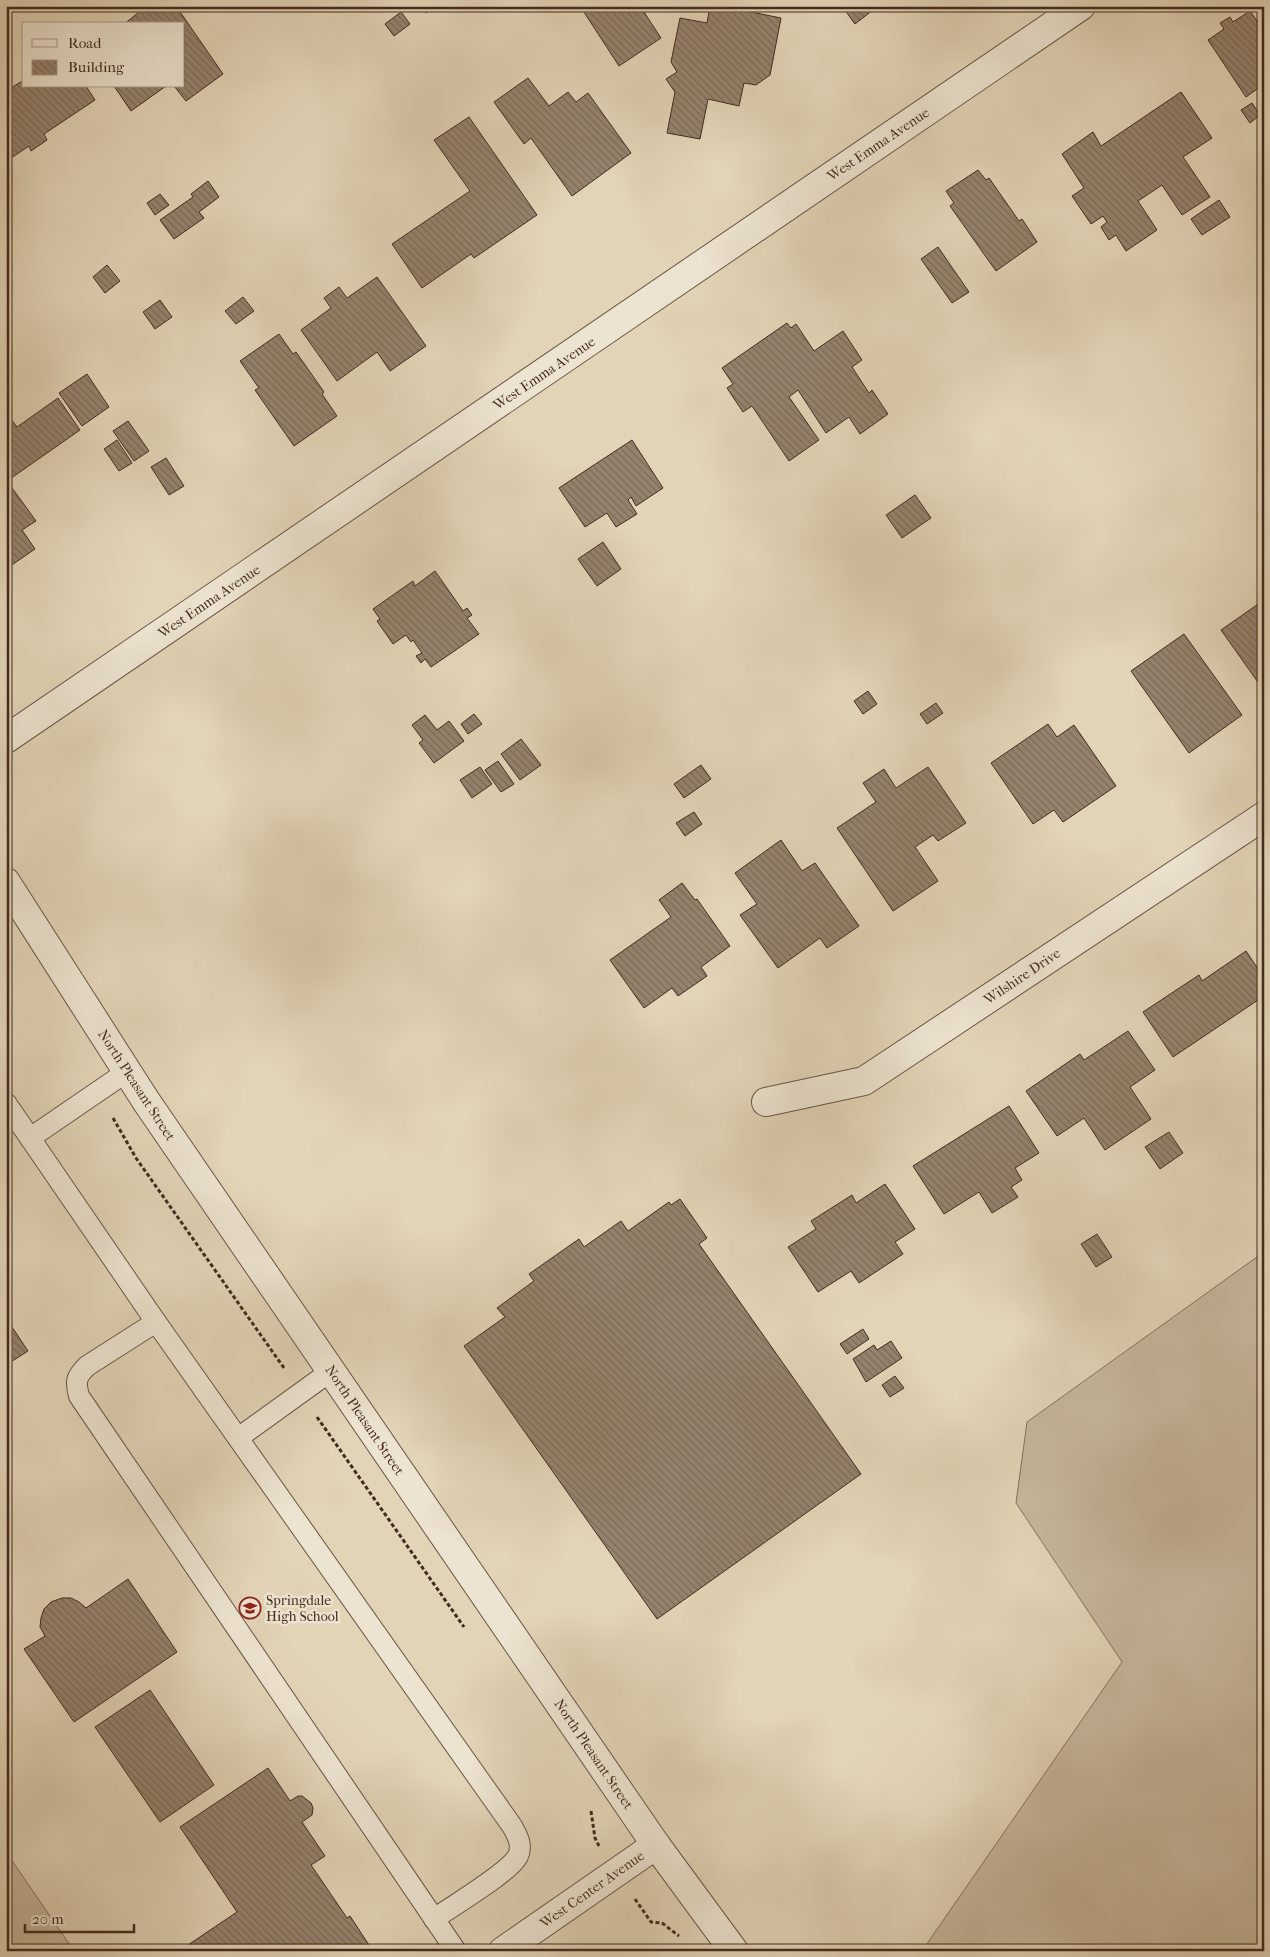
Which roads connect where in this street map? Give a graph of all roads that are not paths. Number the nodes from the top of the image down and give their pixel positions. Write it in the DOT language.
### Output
graph roads {
  1 [pos="1081,6"];
  2 [pos="6,739"];
  3 [pos="1264,816"];
  4 [pos="6,882"];
  5 [pos="128,1071"];
  6 [pos="766,1102"];
  7 [pos="6,1103"];
  8 [pos="30,1138"];
  9 [pos="156,1322"];
  10 [pos="331,1371"];
  11 [pos="238,1438"];
  12 [pos="656,1845"];
  13 [pos="434,1919"];
  14 [pos="456,1951"];
  15 [pos="503,1951"];
  16 [pos="734,1951"];
  1 -- 2 [label="street, West Emma Avenue"];
  3 -- 6 [label="street, Wilshire Drive"];
  4 -- 5 [label="street, North Pleasant Street"];
  5 -- 8 [label="lane"];
  5 -- 10 [label="street, North Pleasant Street"];
  7 -- 8 [label="lane"];
  8 -- 9 [label="lane"];
  9 -- 11 [label="lane"];
  9 -- 13 [label="lane"];
  10 -- 11 [label="lane"];
  10 -- 12 [label="street, North Pleasant Street"];
  11 -- 13 [label="lane"];
  12 -- 15 [label="street, West Center Avenue"];
  12 -- 16 [label="street, North Pleasant Street"];
  13 -- 14 [label="lane"];
}
